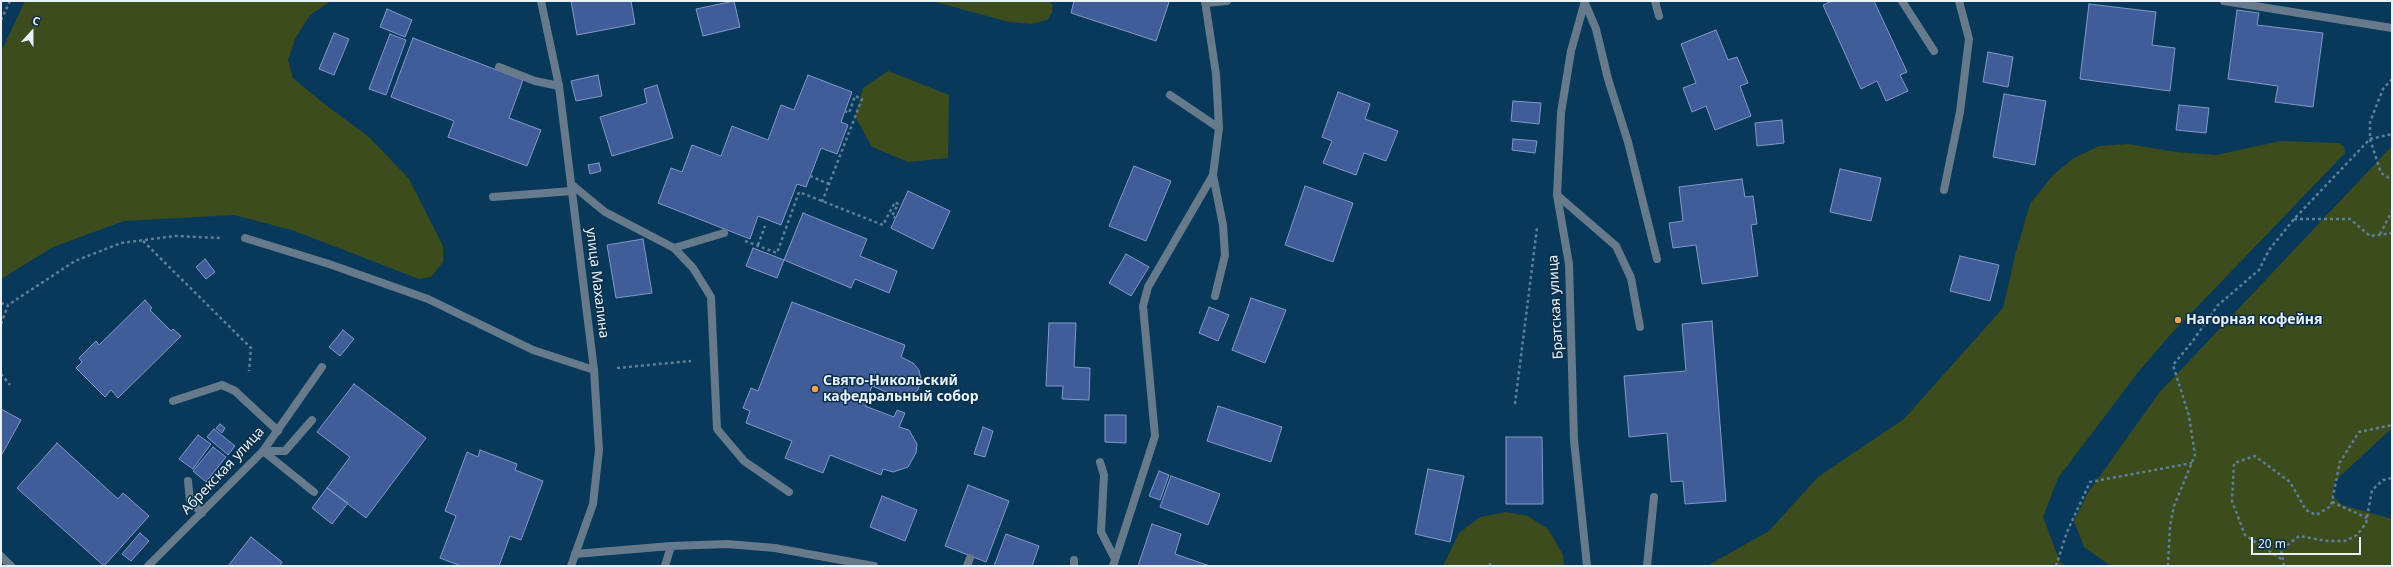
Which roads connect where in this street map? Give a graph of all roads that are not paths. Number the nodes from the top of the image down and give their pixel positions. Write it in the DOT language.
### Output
graph roads {
  1 [pos="541,1"];
  2 [pos="1226,1"];
  3 [pos="1655,1"];
  4 [pos="1902,1"];
  5 [pos="1959,1"];
  6 [pos="2224,1"];
  7 [pos="1205,2"];
  8 [pos="1585,2"];
  9 [pos="1659,16"];
  10 [pos="2392,28"];
  11 [pos="1934,51"];
  12 [pos="500,67"];
  13 [pos="559,86"];
  14 [pos="1170,95"];
  15 [pos="1219,128"];
  16 [pos="1214,175"];
  17 [pos="572,188"];
  18 [pos="1944,190"];
  19 [pos="1557,195"];
  20 [pos="493,197"];
  21 [pos="724,233"];
  22 [pos="245,238"];
  23 [pos="674,248"];
  24 [pos="1657,259"];
  25 [pos="1214,296"];
  26 [pos="1640,327"];
  27 [pos="322,367"];
  28 [pos="594,370"];
  29 [pos="173,401"];
  30 [pos="312,420"];
  31 [pos="278,431"];
  32 [pos="263,450"];
  33 [pos="1100,462"];
  34 [pos="188,481"];
  35 [pos="314,492"];
  36 [pos="790,492"];
  37 [pos="1654,497"];
  38 [pos="202,513"];
  39 [pos="671,546"];
  40 [pos="575,554"];
  41 [pos="1,556"];
  42 [pos="1114,563"];
  43 [pos="11,566"];
  44 [pos="148,566"];
  45 [pos="571,566"];
  46 [pos="665,566"];
  47 [pos="874,566"];
  48 [pos="1587,566"];
  49 [pos="1647,566"];
  1 -- 13 [label="street, улица Махалина"];
  2 -- 7 [label="street"];
  3 -- 9 [label="street"];
  4 -- 11 [label="street"];
  5 -- 18 [label="street"];
  6 -- 10 [label="street"];
  7 -- 15 [label="street"];
  8 -- 19 [label="street, Братская улица"];
  8 -- 24 [label="street"];
  12 -- 13 [label="street"];
  13 -- 17 [label="street, улица Махалина"];
  14 -- 15 [label="street"];
  15 -- 16 [label="street"];
  16 -- 25 [label="street"];
  16 -- 42 [label="street"];
  17 -- 20 [label="street"];
  17 -- 23 [label="street"];
  17 -- 28 [label="street, улица Махалина"];
  19 -- 26 [label="street"];
  19 -- 48 [label="street, Братская улица"];
  21 -- 23 [label="street"];
  22 -- 28 [label="street"];
  23 -- 36 [label="street"];
  27 -- 31 [label="street, Абрекская улица"];
  28 -- 40 [label="street, улица Махалина"];
  29 -- 31 [label="street"];
  30 -- 32 [label="street"];
  31 -- 32 [label="street, Абрекская улица"];
  32 -- 35 [label="street"];
  32 -- 38 [label="street, Абрекская улица"];
  33 -- 42 [label="street"];
  34 -- 38 [label="street"];
  37 -- 49 [label="street"];
  38 -- 44 [label="street, Абрекская улица"];
  39 -- 40 [label="street"];
  39 -- 46 [label="street"];
  39 -- 47 [label="street"];
  40 -- 45 [label="street, улица Махалина"];
  41 -- 43 [label="street"];
}
